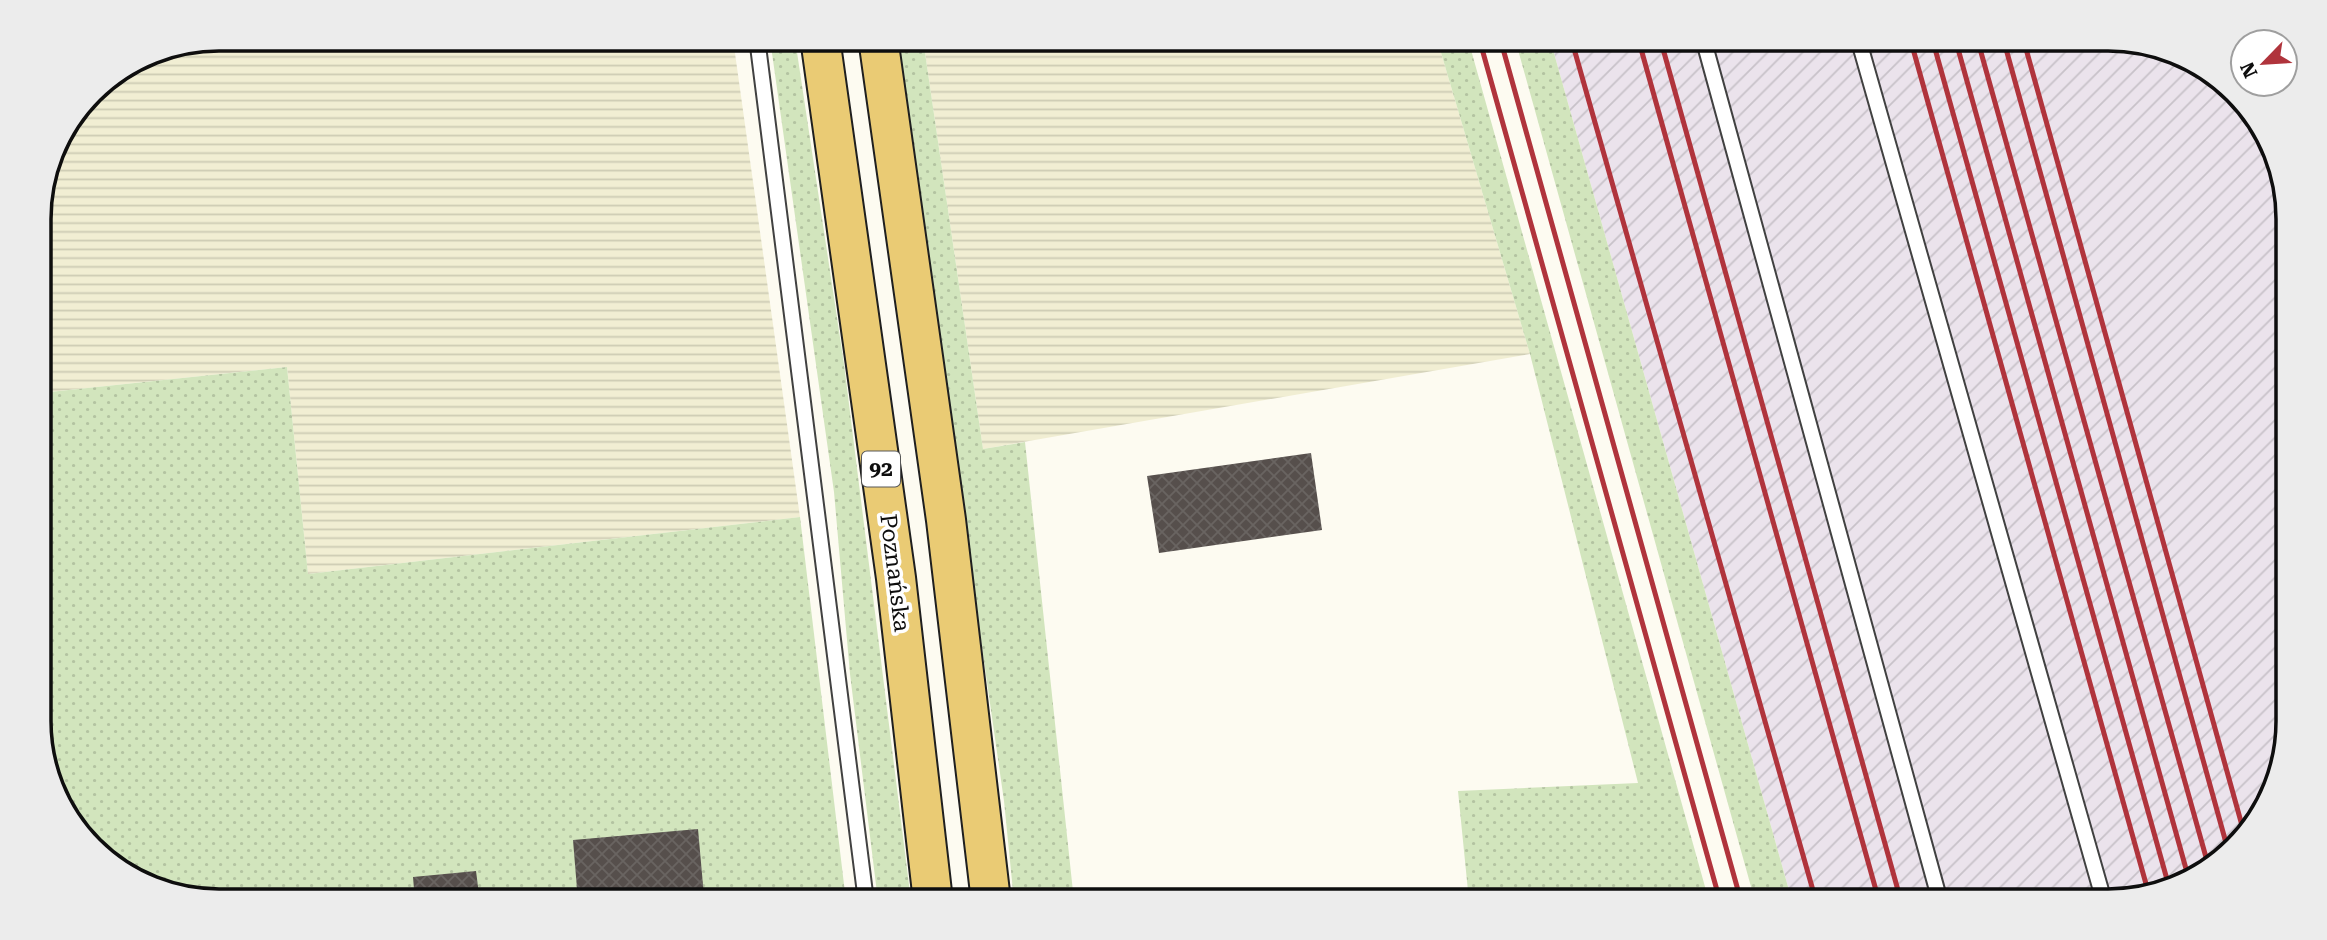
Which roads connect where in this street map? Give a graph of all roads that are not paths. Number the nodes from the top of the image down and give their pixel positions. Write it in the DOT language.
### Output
graph roads {
  1 [pos="759,51"];
  2 [pos="822,51"];
  3 [pos="880,51"];
  4 [pos="1707,51"];
  5 [pos="1862,51"];
  6 [pos="864,889"];
  7 [pos="932,889"];
  8 [pos="990,889"];
  9 [pos="1937,889"];
  10 [pos="2101,889"];
  1 -- 6 [label="lane"];
  2 -- 7 [label="main road, Poznańska / 92"];
  3 -- 8 [label="main road"];
  4 -- 9 [label="lane"];
  5 -- 10 [label="lane"];
}
